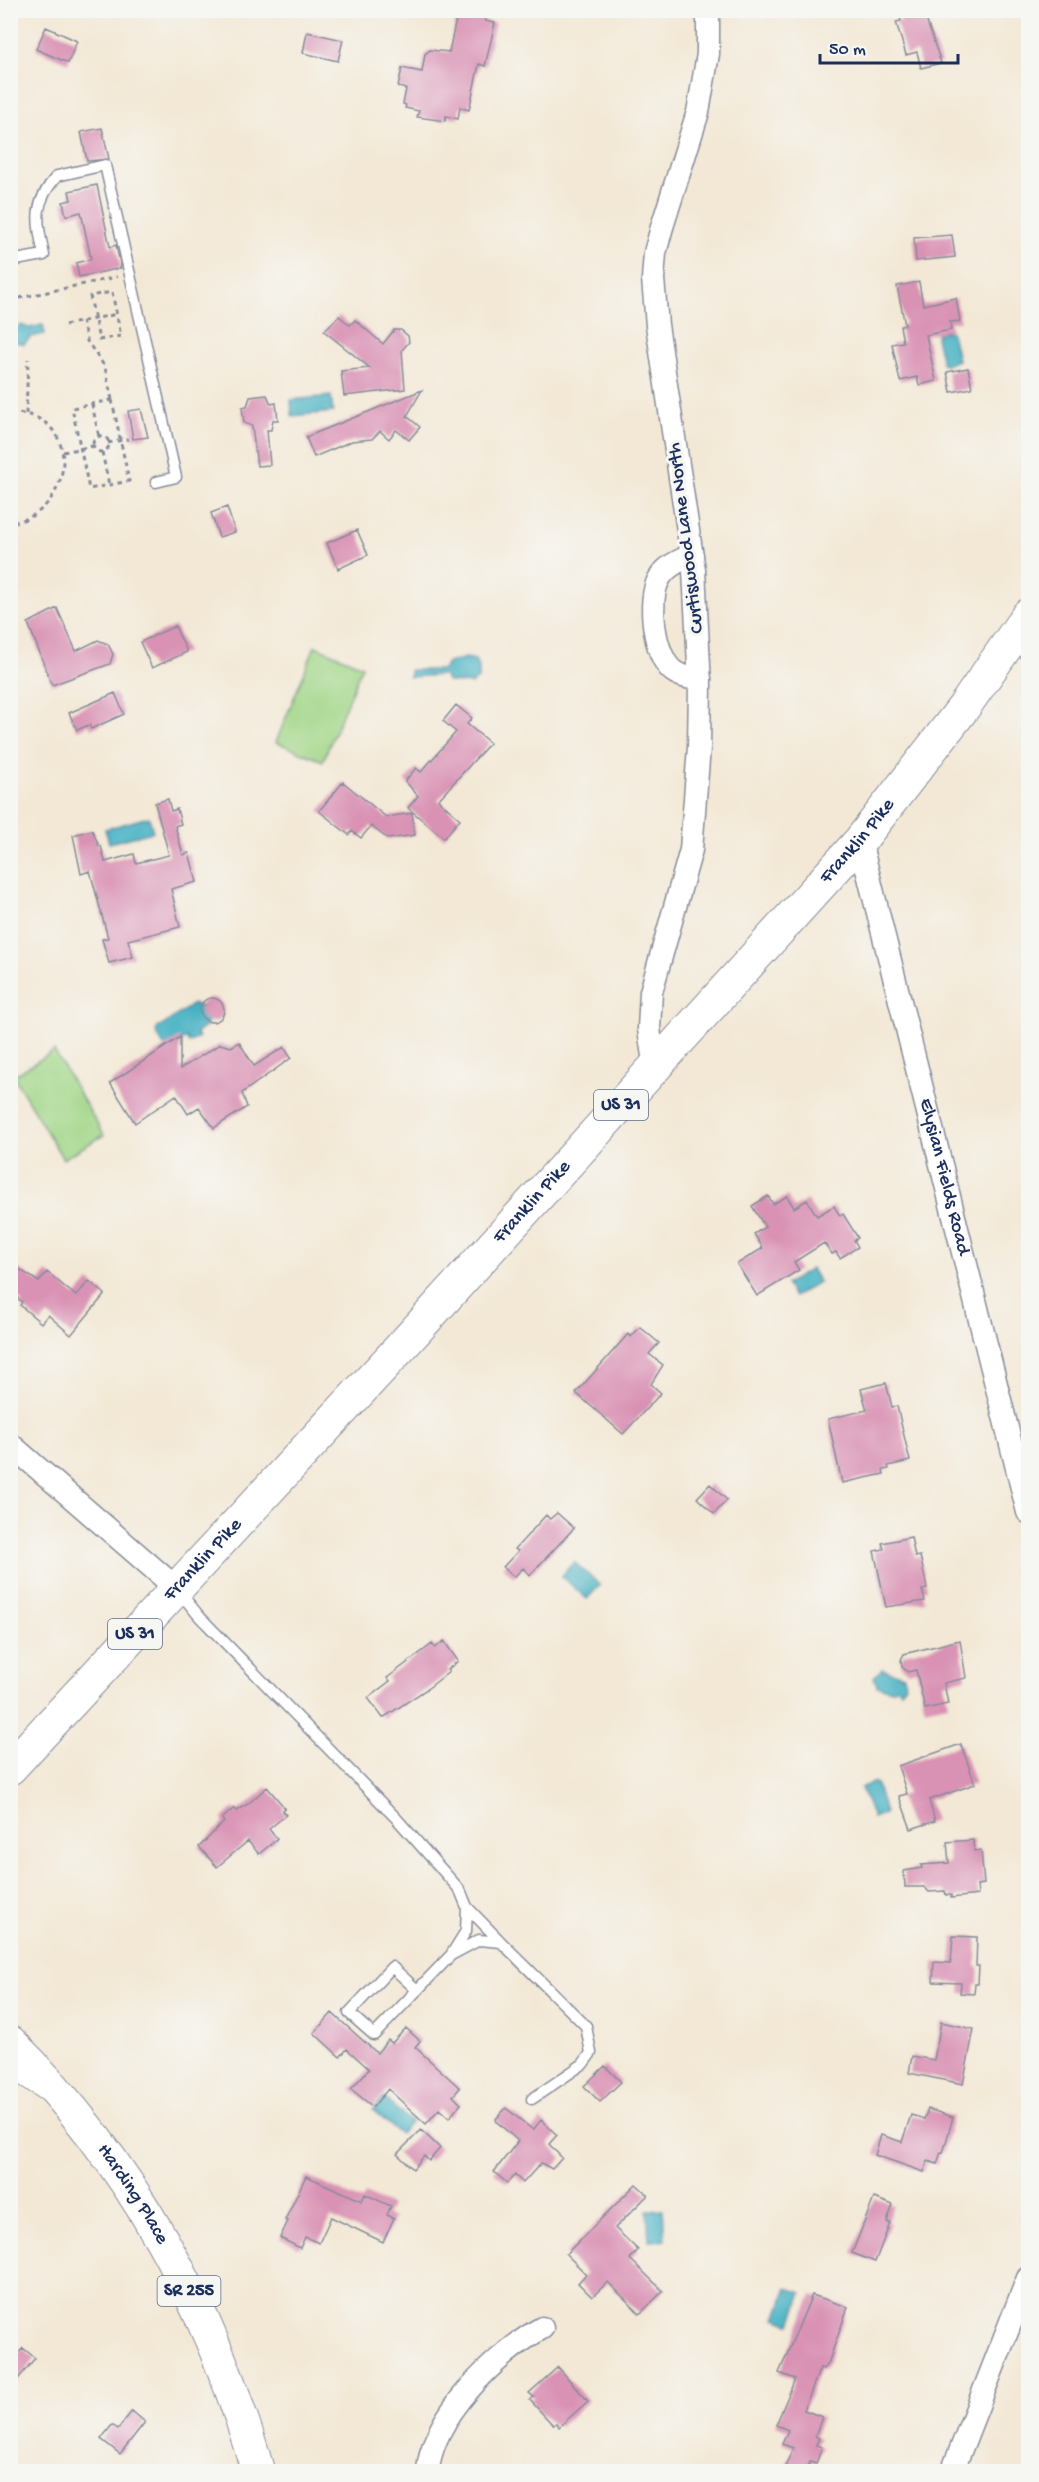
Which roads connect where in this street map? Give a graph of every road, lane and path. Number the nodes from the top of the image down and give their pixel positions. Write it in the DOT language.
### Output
graph roads {
  1 [pos="708,10"];
  2 [pos="10,261"];
  3 [pos="130,275"];
  4 [pos="12,300"];
  5 [pos="16,309"];
  6 [pos="117,314"];
  7 [pos="95,319"];
  8 [pos="82,321"];
  9 [pos="65,325"];
  10 [pos="28,359"];
  11 [pos="112,400"];
  12 [pos="92,404"];
  13 [pos="10,413"];
  14 [pos="26,414"];
  15 [pos="99,437"];
  16 [pos="128,439"];
  17 [pos="121,440"];
  18 [pos="108,443"];
  19 [pos="93,446"];
  20 [pos="80,448"];
  21 [pos="63,452"];
  22 [pos="102,452"];
  23 [pos="156,482"];
  24 [pos="109,485"];
  25 [pos="10,523"];
  26 [pos="692,555"];
  27 [pos="1029,615"];
  28 [pos="700,679"];
  29 [pos="860,841"];
  30 [pos="655,1069"];
  31 [pos="10,1444"];
  32 [pos="1029,1512"];
  33 [pos="176,1588"];
  34 [pos="10,1768"];
  35 [pos="467,1907"];
  36 [pos="501,1942"];
  37 [pos="451,1955"];
  38 [pos="417,1990"];
  39 [pos="10,2042"];
  40 [pos="10,2059"];
  41 [pos="54,2088"];
  42 [pos="532,2099"];
  43 [pos="1029,2278"];
  44 [pos="542,2328"];
  45 [pos="258,2472"];
  46 [pos="428,2472"];
  47 [pos="952,2472"];
  1 -- 26 [label="street, Curtiswood Lane North"];
  2 -- 3 [label="lane"];
  3 -- 4 [label="path"];
  3 -- 23 [label="lane"];
  4 -- 5 [label="path"];
  6 -- 7 [label="path"];
  6 -- 7 [label="path"];
  6 -- 7 [label="path"];
  7 -- 8 [label="path"];
  8 -- 9 [label="path"];
  8 -- 11 [label="path"];
  10 -- 14 [label="path"];
  11 -- 12 [label="path"];
  11 -- 17 [label="path"];
  12 -- 15 [label="path"];
  12 -- 20 [label="path"];
  13 -- 14 [label="path"];
  14 -- 21 [label="path"];
  15 -- 18 [label="path"];
  15 -- 19 [label="path"];
  16 -- 17 [label="path"];
  17 -- 18 [label="path"];
  17 -- 24 [label="path"];
  18 -- 22 [label="path"];
  19 -- 20 [label="path"];
  19 -- 22 [label="path"];
  20 -- 21 [label="path"];
  20 -- 24 [label="path"];
  21 -- 25 [label="path"];
  22 -- 24 [label="path"];
  26 -- 28 [label="street, Curtiswood Lane North"];
  26 -- 28 [label="street"];
  27 -- 29 [label="main road, Franklin Pike / US 31"];
  28 -- 30 [label="street, Curtiswood Lane North"];
  29 -- 30 [label="main road, Franklin Pike / US 31"];
  29 -- 32 [label="street, Elysian Fields Road"];
  30 -- 33 [label="main road, Franklin Pike / US 31"];
  31 -- 33 [label="street"];
  33 -- 34 [label="main road, Franklin Pike / US 31"];
  33 -- 35 [label="lane"];
  35 -- 36 [label="lane"];
  35 -- 37 [label="lane"];
  36 -- 37 [label="lane"];
  36 -- 42 [label="lane"];
  37 -- 38 [label="lane"];
  38 -- 38 [label="lane"];
  39 -- 41 [label="main road, Harding Place / SR 255"];
  40 -- 41 [label="main road"];
  41 -- 45 [label="main road, Harding Place / SR 255"];
  43 -- 47 [label="street"];
  44 -- 46 [label="street"];
}
